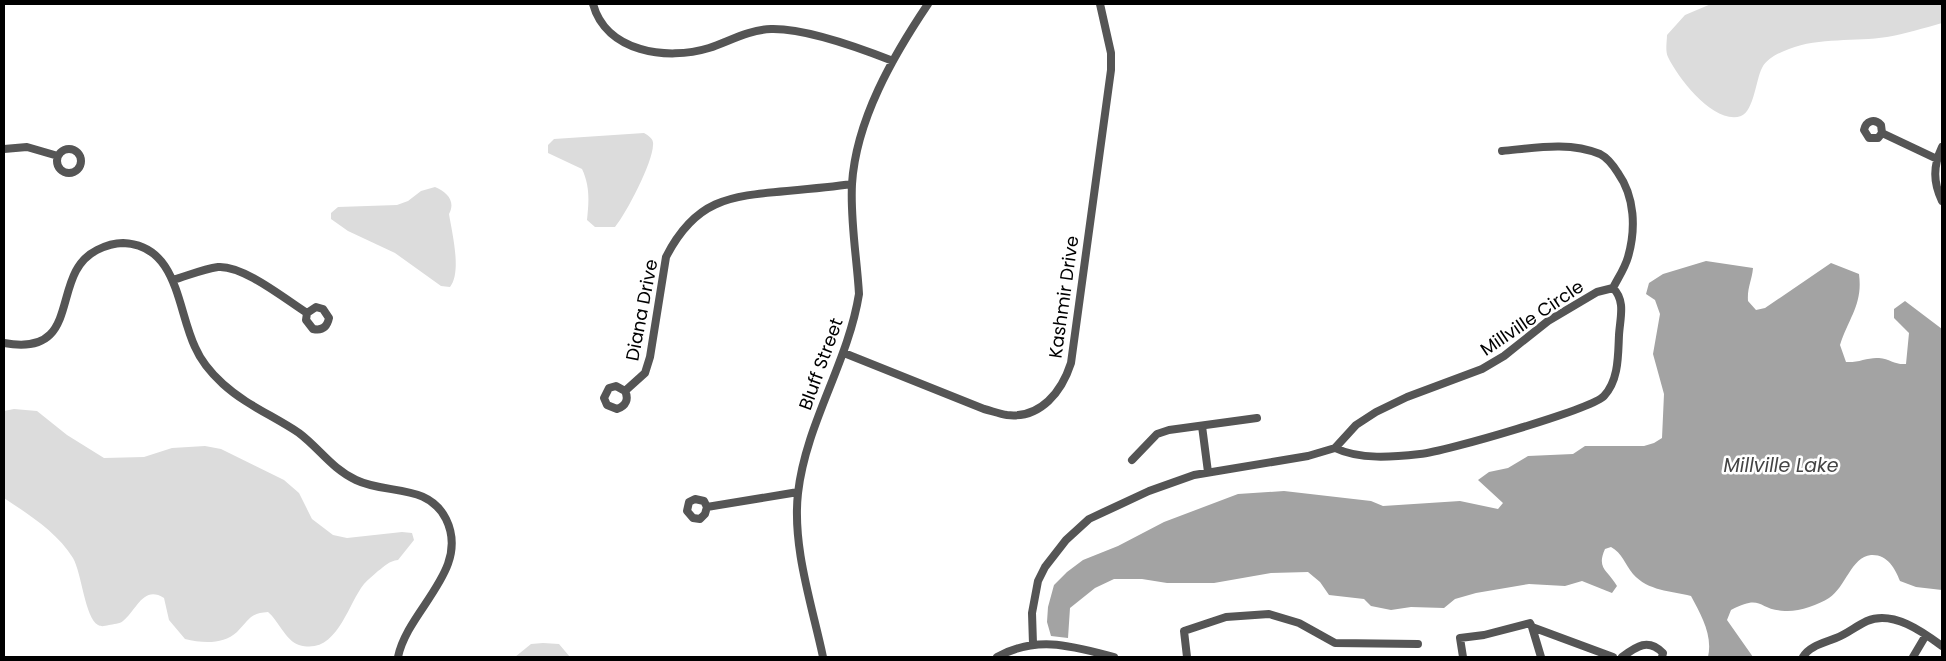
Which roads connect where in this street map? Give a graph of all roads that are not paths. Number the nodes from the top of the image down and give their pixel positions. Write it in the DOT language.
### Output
graph roads {
  1 [pos="593,4"];
  2 [pos="928,4"];
  3 [pos="1100,4"];
  4 [pos="893,61"];
  5 [pos="1882,133"];
  6 [pos="1942,147"];
  7 [pos="4,149"];
  8 [pos="1502,152"];
  9 [pos="58,156"];
  10 [pos="1937,159"];
  11 [pos="852,184"];
  12 [pos="1942,201"];
  13 [pos="173,280"];
  14 [pos="1613,288"];
  15 [pos="307,313"];
  16 [pos="4,343"];
  17 [pos="844,353"];
  18 [pos="625,391"];
  19 [pos="1257,418"];
  20 [pos="1202,426"];
  21 [pos="1335,448"];
  22 [pos="1132,460"];
  23 [pos="1208,472"];
  24 [pos="798,492"];
  25 [pos="707,507"];
  26 [pos="1532,627"];
  27 [pos="1926,635"];
  28 [pos="1033,644"];
  29 [pos="1418,644"];
  30 [pos="1942,646"];
  31 [pos="398,657"];
  32 [pos="823,657"];
  33 [pos="997,657"];
  34 [pos="1114,657"];
  35 [pos="1187,657"];
  36 [pos="1463,657"];
  37 [pos="1541,657"];
  38 [pos="1613,657"];
  39 [pos="1622,657"];
  40 [pos="1662,657"];
  41 [pos="1803,657"];
  42 [pos="1914,657"];
  1 -- 4 [label="street"];
  2 -- 4 [label="street, Bluff Street"];
  3 -- 17 [label="street, Kashmir Drive"];
  4 -- 11 [label="street, Bluff Street"];
  5 -- 10 [label="street"];
  6 -- 10 [label="street"];
  7 -- 9 [label="street"];
  8 -- 14 [label="street"];
  10 -- 12 [label="street"];
  11 -- 17 [label="street, Bluff Street"];
  11 -- 18 [label="street, Diana Drive"];
  13 -- 15 [label="street"];
  13 -- 16 [label="street"];
  13 -- 31 [label="street"];
  14 -- 21 [label="street, Millville Circle"];
  14 -- 21 [label="street, Millville Circle"];
  17 -- 24 [label="street, Bluff Street"];
  19 -- 20 [label="street"];
  20 -- 22 [label="street"];
  20 -- 23 [label="street"];
  21 -- 23 [label="street, Millville Circle"];
  23 -- 28 [label="street, Millville Circle"];
  24 -- 25 [label="street"];
  24 -- 32 [label="street, Bluff Street"];
  26 -- 36 [label="street"];
  26 -- 37 [label="street"];
  26 -- 38 [label="street"];
  27 -- 30 [label="street"];
  27 -- 41 [label="street"];
  27 -- 42 [label="street"];
  28 -- 33 [label="street"];
  28 -- 34 [label="street"];
  29 -- 35 [label="street"];
  39 -- 40 [label="street"];
}
